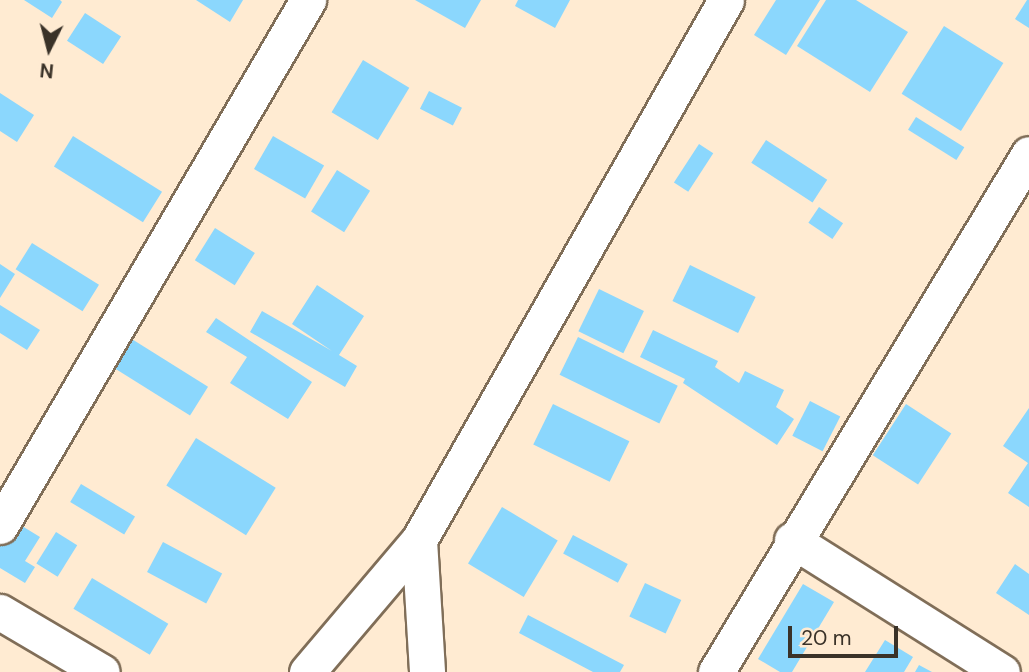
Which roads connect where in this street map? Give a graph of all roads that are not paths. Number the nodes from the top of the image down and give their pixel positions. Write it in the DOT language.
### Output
graph roads {
  1 [pos="308,0"];
  2 [pos="726,0"];
  3 [pos="1029,154"];
  4 [pos="0,526"];
  5 [pos="419,540"];
  6 [pos="792,540"];
  7 [pos="0,612"];
  8 [pos="102,672"];
  9 [pos="307,672"];
  10 [pos="427,672"];
  11 [pos="716,672"];
  12 [pos="1002,672"];
  1 -- 4 [label="street"];
  2 -- 5 [label="street"];
  3 -- 6 [label="street"];
  5 -- 9 [label="street"];
  5 -- 10 [label="street"];
  6 -- 11 [label="street"];
  6 -- 12 [label="street"];
  7 -- 8 [label="street"];
}
